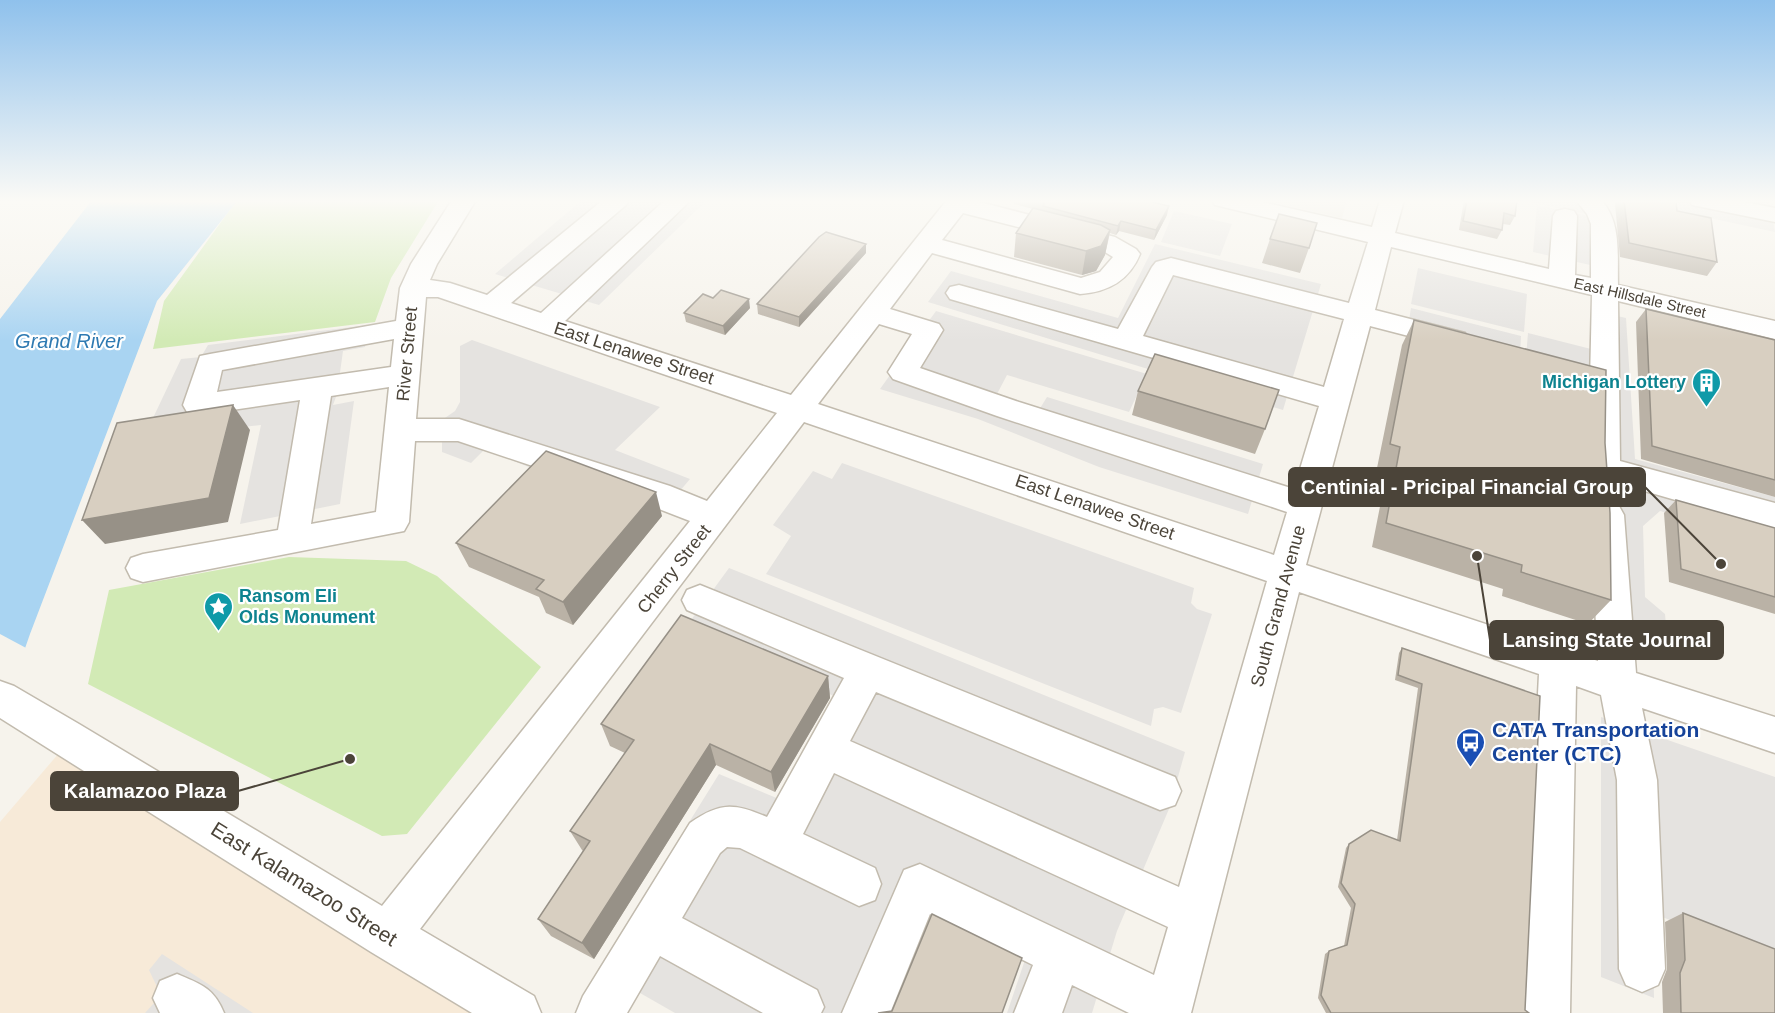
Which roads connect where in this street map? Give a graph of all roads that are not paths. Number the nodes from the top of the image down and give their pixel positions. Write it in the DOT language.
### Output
graph roads {
  1 [pos="434,247"];
  2 [pos="561,247"];
  3 [pos="628,247"];
  4 [pos="923,247"];
  5 [pos="938,247"];
  6 [pos="1115,247"];
  7 [pos="1378,247"];
  8 [pos="1428,247"];
  9 [pos="1564,247"];
  10 [pos="1603,247"];
  11 [pos="1562,279"];
  12 [pos="413,288"];
  13 [pos="1605,290"];
  14 [pos="959,293"];
  15 [pos="492,305"];
  16 [pos="872,313"];
  17 [pos="1359,313"];
  18 [pos="546,323"];
  19 [pos="408,328"];
  20 [pos="1775,330"];
  21 [pos="1126,341"];
  22 [pos="1483,348"];
  23 [pos="404,375"];
  24 [pos="317,388"];
  25 [pos="1334,400"];
  26 [pos="798,408"];
  27 [pos="400,430"];
  28 [pos="1604,468"];
  29 [pos="1305,505"];
  30 [pos="1775,516"];
  31 [pos="714,518"];
  32 [pos="294,540"];
  33 [pos="143,567"];
  34 [pos="1287,571"];
  35 [pos="700,600"];
  36 [pos="1558,664"];
  37 [pos="868,671"];
  38 [pos="1618,684"];
  39 [pos="0,698"];
  40 [pos="1775,735"];
  41 [pos="825,749"];
  42 [pos="1160,790"];
  43 [pos="776,843"];
  44 [pos="859,884"];
  45 [pos="1193,916"];
  46 [pos="652,927"];
  47 [pos="387,936"];
  48 [pos="1061,954"];
  49 [pos="1642,969"];
  50 [pos="800,1007"];
  51 [pos="506,1010"];
  52 [pos="1167,1010"];
  53 [pos="600,1013"];
  54 [pos="866,1013"];
  55 [pos="1038,1013"];
  56 [pos="1546,1013"];
  1 -- 12 [label="street, River Street"];
  2 -- 15 [label="street"];
  3 -- 18 [label="street"];
  4 -- 16 [label="street, Cherry Street"];
  5 -- 6 [label="street"];
  7 -- 17 [label="street, South Grand Avenue"];
  8 -- 11 [label="street, East Hillsdale Street"];
  9 -- 11 [label="street"];
  10 -- 13 [label="street"];
  11 -- 13 [label="street, East Hillsdale Street"];
  12 -- 15 [label="street, East Lenawee Street"];
  12 -- 19 [label="street, River Street"];
  13 -- 20 [label="street, East Hillsdale Street"];
  13 -- 28 [label="street"];
  14 -- 21 [label="street"];
  15 -- 18 [label="street, East Lenawee Street"];
  16 -- 26 [label="street, Cherry Street"];
  16 -- 29 [label="street"];
  17 -- 21 [label="street"];
  17 -- 22 [label="street"];
  17 -- 25 [label="street, South Grand Avenue"];
  18 -- 26 [label="street, East Lenawee Street"];
  19 -- 23 [label="street, River Street"];
  19 -- 24 [label="street"];
  21 -- 25 [label="street"];
  23 -- 24 [label="street"];
  23 -- 27 [label="street, River Street"];
  24 -- 32 [label="street"];
  25 -- 29 [label="street, South Grand Avenue"];
  26 -- 31 [label="street, Cherry Street"];
  26 -- 34 [label="street, East Lenawee Street"];
  27 -- 31 [label="street"];
  27 -- 32 [label="street, River Street"];
  28 -- 30 [label="street"];
  28 -- 38 [label="street"];
  29 -- 34 [label="street, South Grand Avenue"];
  31 -- 47 [label="street, Cherry Street"];
  32 -- 33 [label="street"];
  34 -- 36 [label="street, East Lenawee Street"];
  34 -- 45 [label="street, South Grand Avenue"];
  35 -- 37 [label="street"];
  36 -- 38 [label="street, East Lenawee Street"];
  36 -- 56 [label="street"];
  37 -- 41 [label="street"];
  37 -- 42 [label="street"];
  38 -- 40 [label="street, East Lenawee Street"];
  38 -- 49 [label="street"];
  39 -- 47 [label="street, East Kalamazoo Street"];
  41 -- 43 [label="street"];
  41 -- 45 [label="street"];
  43 -- 44 [label="street"];
  43 -- 46 [label="street"];
  45 -- 52 [label="street, South Grand Avenue"];
  46 -- 50 [label="street"];
  46 -- 53 [label="street"];
  47 -- 51 [label="street, East Kalamazoo Street"];
  48 -- 52 [label="street"];
  48 -- 54 [label="street"];
  48 -- 55 [label="street"];
}
